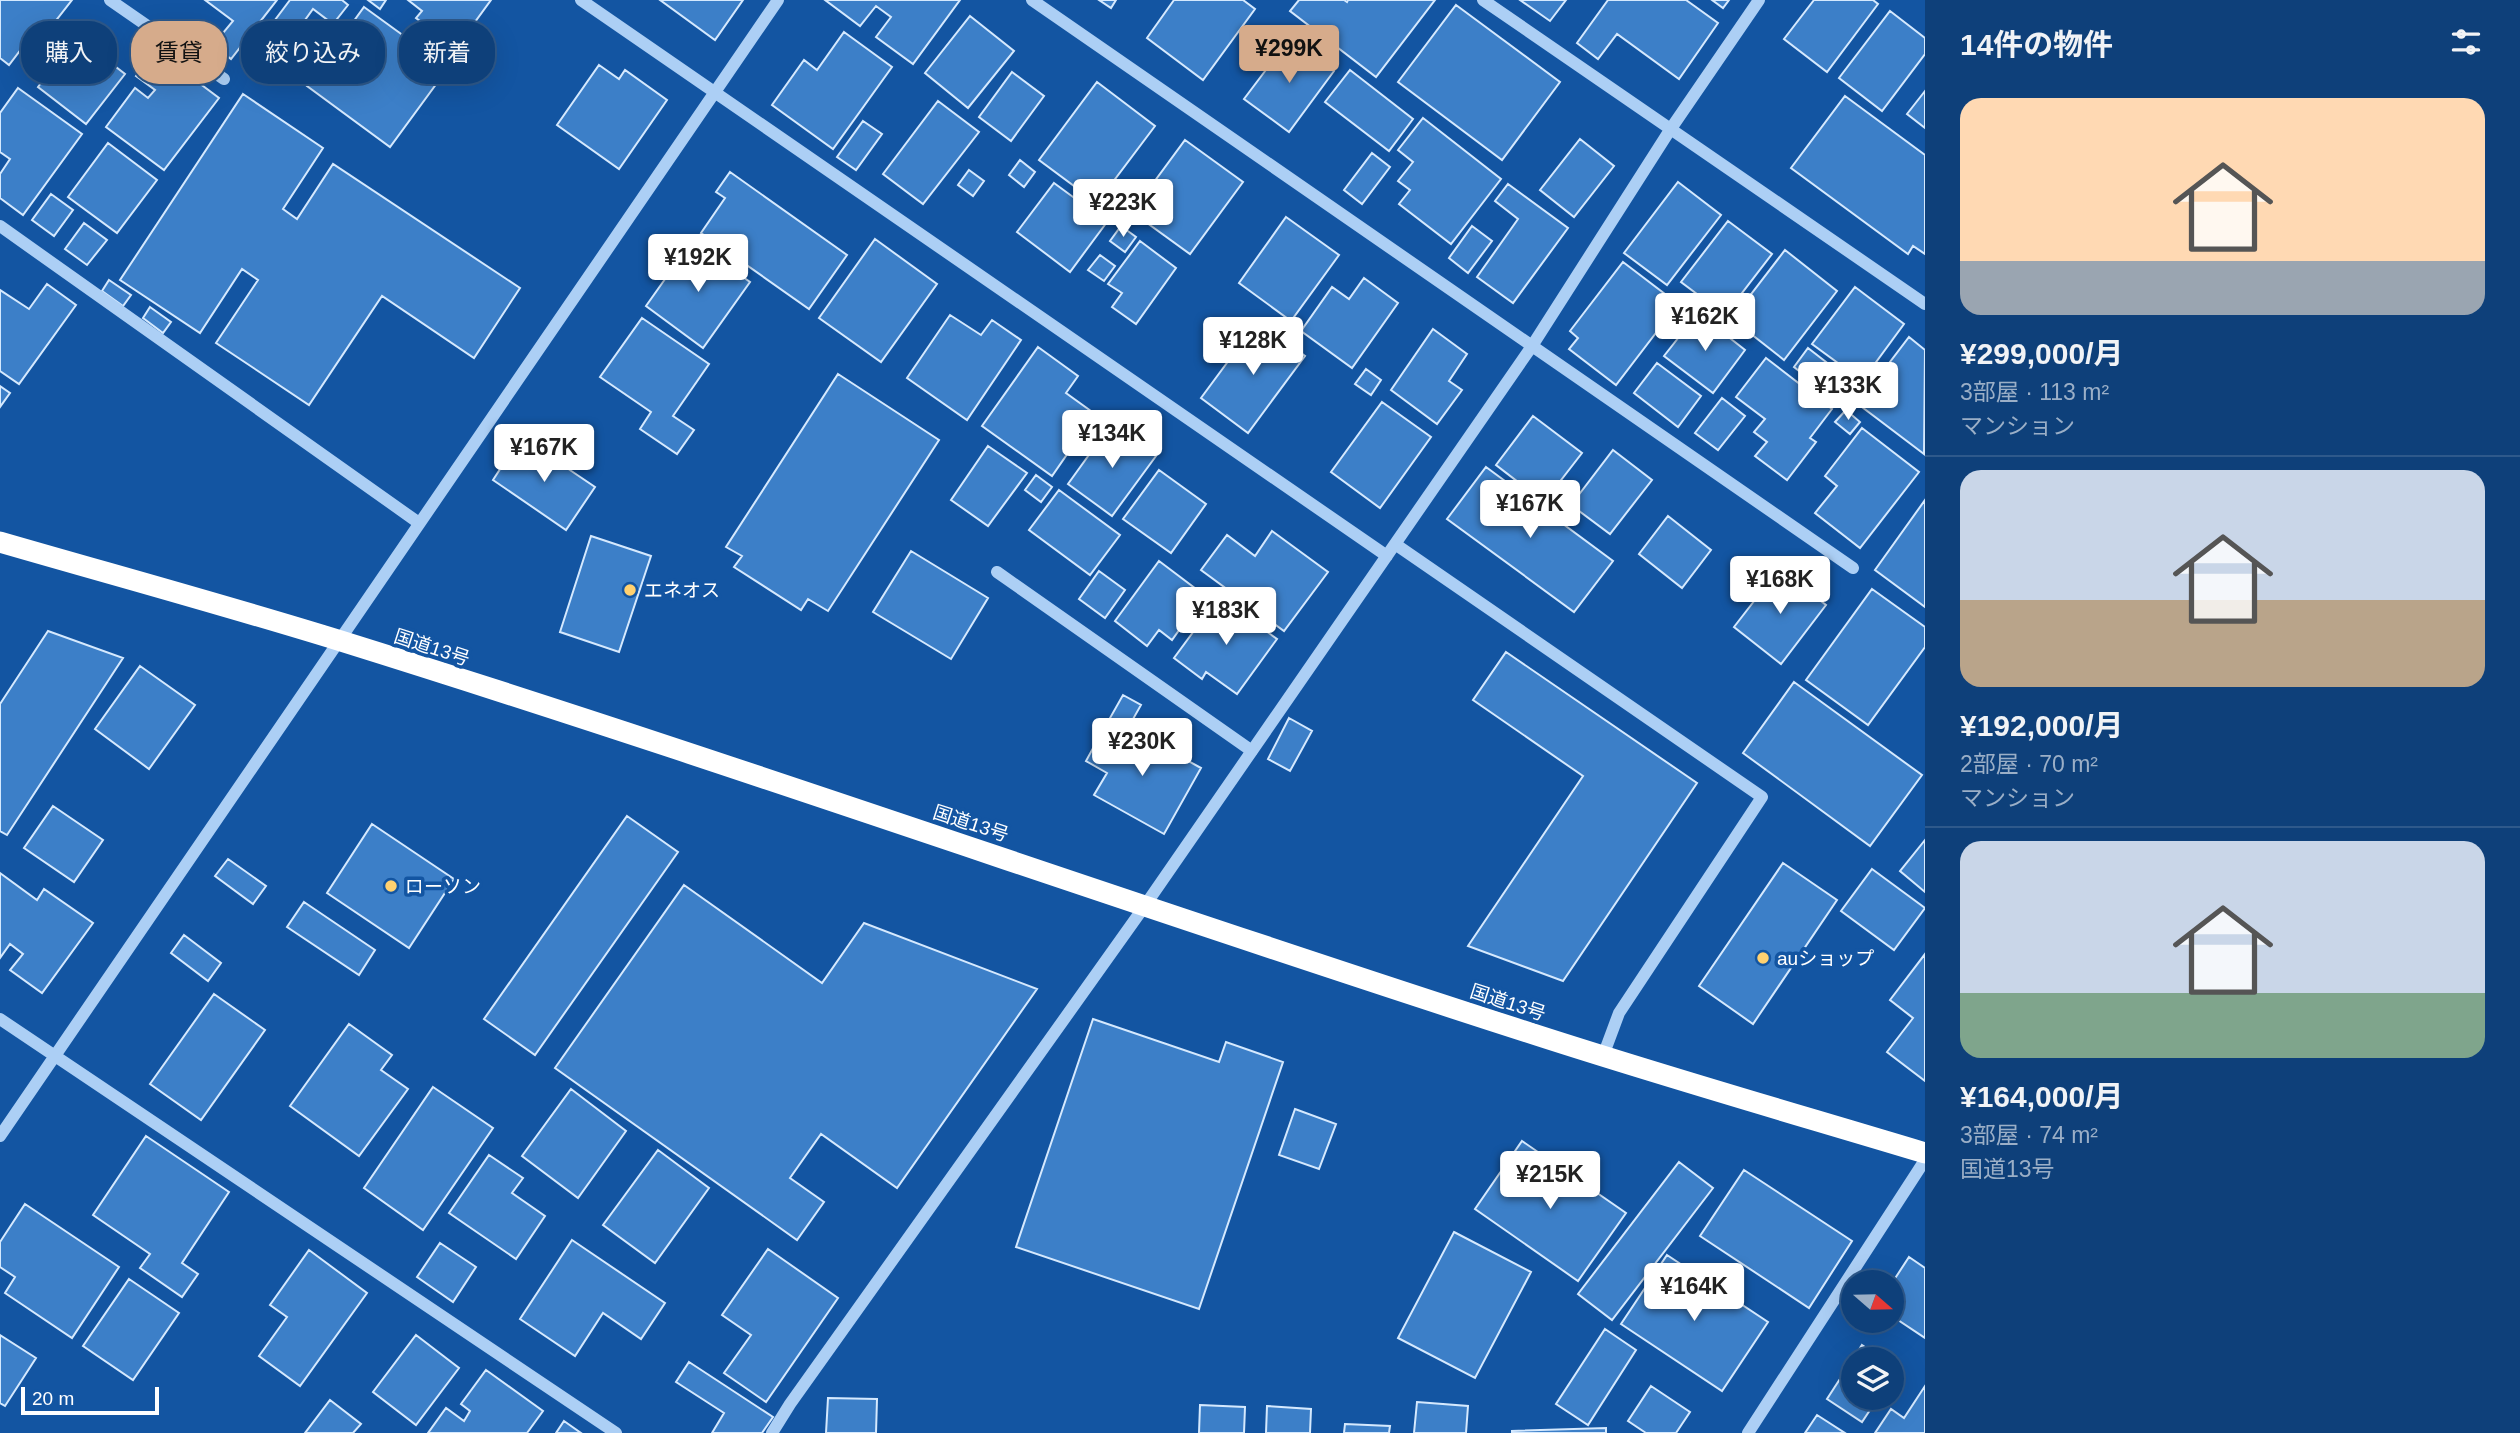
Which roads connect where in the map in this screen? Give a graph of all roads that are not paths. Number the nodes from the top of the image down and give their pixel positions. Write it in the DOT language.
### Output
graph roads {
  1 [pos="110,0"];
  2 [pos="581,0"];
  3 [pos="778,0"];
  4 [pos="1031,0"];
  5 [pos="1483,0"];
  6 [pos="1759,0"];
  7 [pos="140,21"];
  8 [pos="715,92"];
  9 [pos="1670,130"];
  10 [pos="0,226"];
  11 [pos="1925,304"];
  12 [pos="1532,346"];
  13 [pos="419,523"];
  14 [pos="0,542"];
  15 [pos="1395,544"];
  16 [pos="1387,556"];
  17 [pos="1853,568"];
  18 [pos="997,572"];
  19 [pos="338,640"];
  20 [pos="1252,751"];
  21 [pos="1144,907"];
  22 [pos="0,1019"];
  23 [pos="55,1055"];
  24 [pos="1603,1055"];
  25 [pos="0,1136"];
  26 [pos="1925,1153"];
  27 [pos="1925,1160"];
  28 [pos="615,1433"];
  29 [pos="772,1433"];
  30 [pos="1748,1433"];
  1 -- 7 [label="street"];
  2 -- 8 [label="street"];
  3 -- 8 [label="street"];
  4 -- 12 [label="street"];
  5 -- 9 [label="street"];
  6 -- 9 [label="street"];
  8 -- 13 [label="street"];
  8 -- 16 [label="street"];
  9 -- 11 [label="street"];
  9 -- 12 [label="street"];
  10 -- 13 [label="street"];
  12 -- 15 [label="street"];
  12 -- 17 [label="street"];
  13 -- 19 [label="street"];
  14 -- 19 [label="highway, 国道13号"];
  15 -- 16 [label="street"];
  15 -- 24 [label="street"];
  16 -- 20 [label="street"];
  18 -- 20 [label="street"];
  19 -- 21 [label="highway, 国道13号"];
  19 -- 23 [label="street"];
  20 -- 21 [label="street"];
  21 -- 24 [label="highway, 国道13号"];
  21 -- 29 [label="street"];
  22 -- 23 [label="street"];
  23 -- 25 [label="street"];
  23 -- 28 [label="street"];
  24 -- 26 [label="highway, 国道13号"];
  27 -- 30 [label="street"];
}
